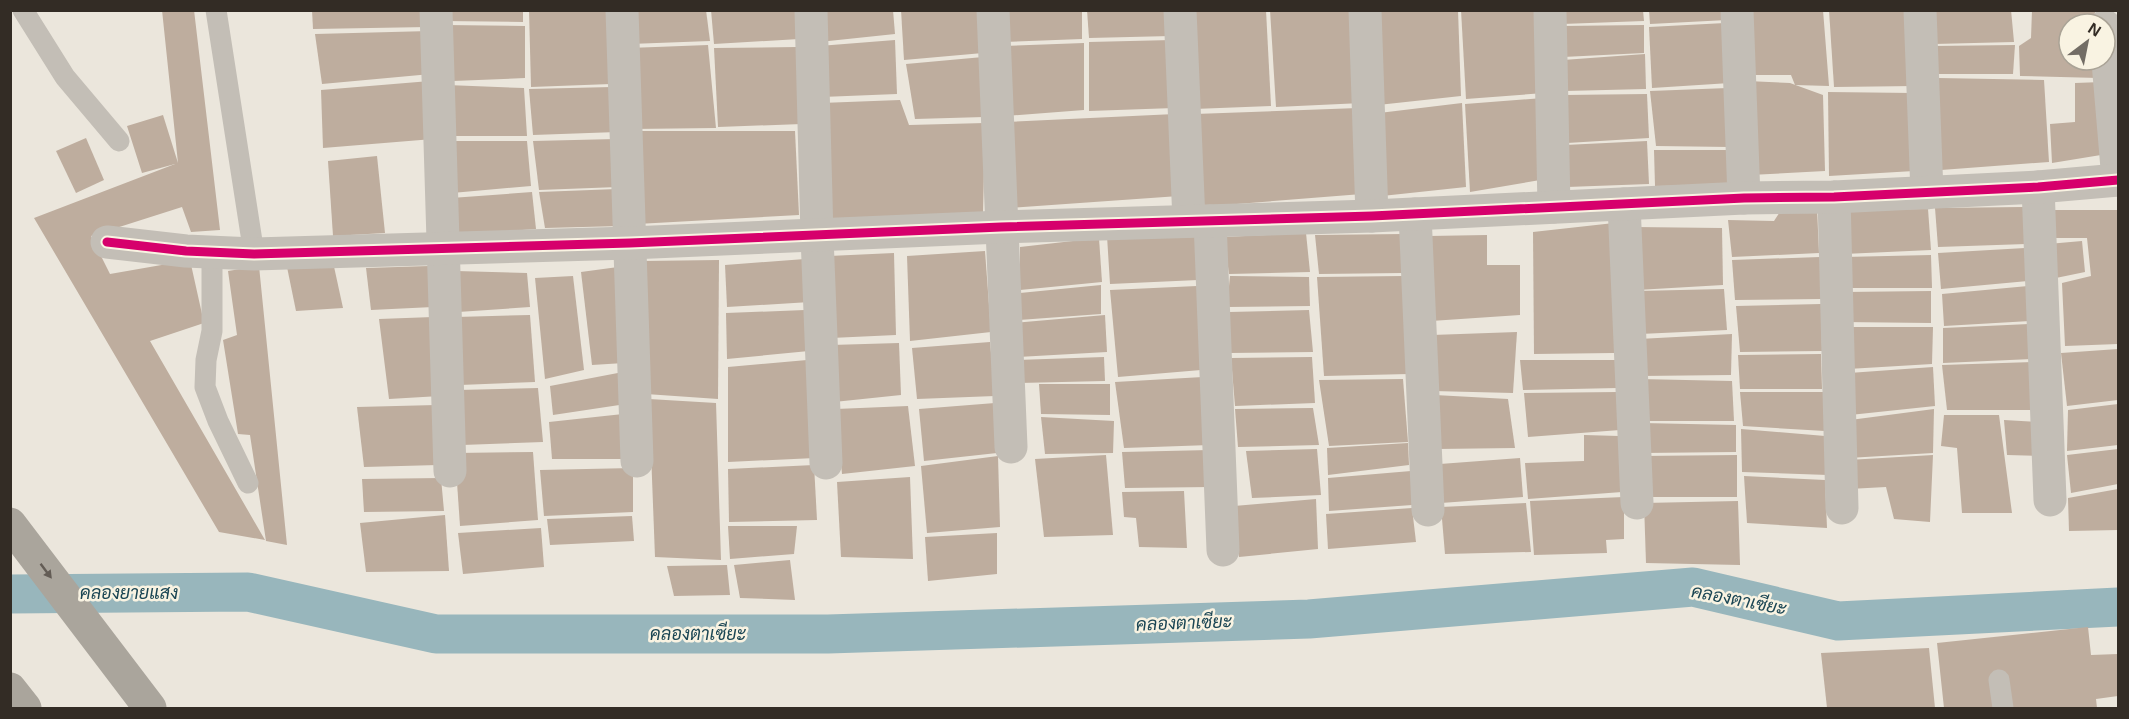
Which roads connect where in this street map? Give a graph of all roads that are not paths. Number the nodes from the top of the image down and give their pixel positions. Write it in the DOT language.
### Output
graph roads {
  1 [pos="23,10"];
  2 [pos="216,10"];
  3 [pos="436,10"];
  4 [pos="622,10"];
  5 [pos="811,10"];
  6 [pos="993,10"];
  7 [pos="1180,10"];
  8 [pos="1365,10"];
  9 [pos="1550,10"];
  10 [pos="1737,10"];
  11 [pos="1920,10"];
  12 [pos="2109,72"];
  13 [pos="119,141"];
  14 [pos="2118,180"];
  15 [pos="2038,187"];
  16 [pos="1927,193"];
  17 [pos="1834,197"];
  18 [pos="1744,198"];
  19 [pos="1624,204"];
  20 [pos="1554,207"];
  21 [pos="1415,214"];
  22 [pos="1372,216"];
  23 [pos="1200,221"];
  24 [pos="1001,227"];
  25 [pos="817,236"];
  26 [pos="106,242"];
  27 [pos="630,243"];
  28 [pos="443,249"];
  29 [pos="212,253"];
  30 [pos="254,254"];
  31 [pos="1011,447"];
  32 [pos="637,461"];
  33 [pos="826,463"];
  34 [pos="450,471"];
  35 [pos="248,483"];
  36 [pos="2050,500"];
  37 [pos="1637,503"];
  38 [pos="1842,508"];
  39 [pos="1428,510"];
  40 [pos="10,524"];
  41 [pos="1224,550"];
  42 [pos="1999,680"];
  43 [pos="10,689"];
  44 [pos="25,708"];
  45 [pos="150,708"];
  46 [pos="2003,708"];
  1 -- 13 [label="lane"];
  2 -- 30 [label="lane"];
  3 -- 28 [label="street"];
  4 -- 27 [label="street"];
  5 -- 25 [label="street"];
  6 -- 24 [label="street"];
  7 -- 23 [label="street"];
  8 -- 22 [label="street"];
  9 -- 20 [label="street"];
  10 -- 18 [label="street"];
  11 -- 16 [label="street"];
  12 -- 14 [label="street"];
  14 -- 15 [label="street"];
  15 -- 16 [label="street"];
  15 -- 36 [label="street"];
  16 -- 17 [label="street"];
  17 -- 18 [label="street"];
  17 -- 38 [label="street"];
  18 -- 19 [label="street"];
  19 -- 20 [label="street"];
  19 -- 37 [label="street"];
  20 -- 21 [label="street"];
  21 -- 22 [label="street"];
  21 -- 39 [label="street"];
  22 -- 23 [label="street"];
  23 -- 24 [label="street"];
  23 -- 41 [label="street"];
  24 -- 25 [label="street"];
  24 -- 31 [label="street"];
  25 -- 27 [label="street"];
  25 -- 33 [label="street"];
  26 -- 29 [label="street"];
  27 -- 28 [label="street"];
  27 -- 32 [label="street"];
  28 -- 30 [label="street"];
  28 -- 34 [label="street"];
  29 -- 30 [label="street"];
  29 -- 35 [label="lane"];
  40 -- 45 [label="highway, one-way"];
  42 -- 46 [label="lane"];
  43 -- 44 [label="highway"];
}
